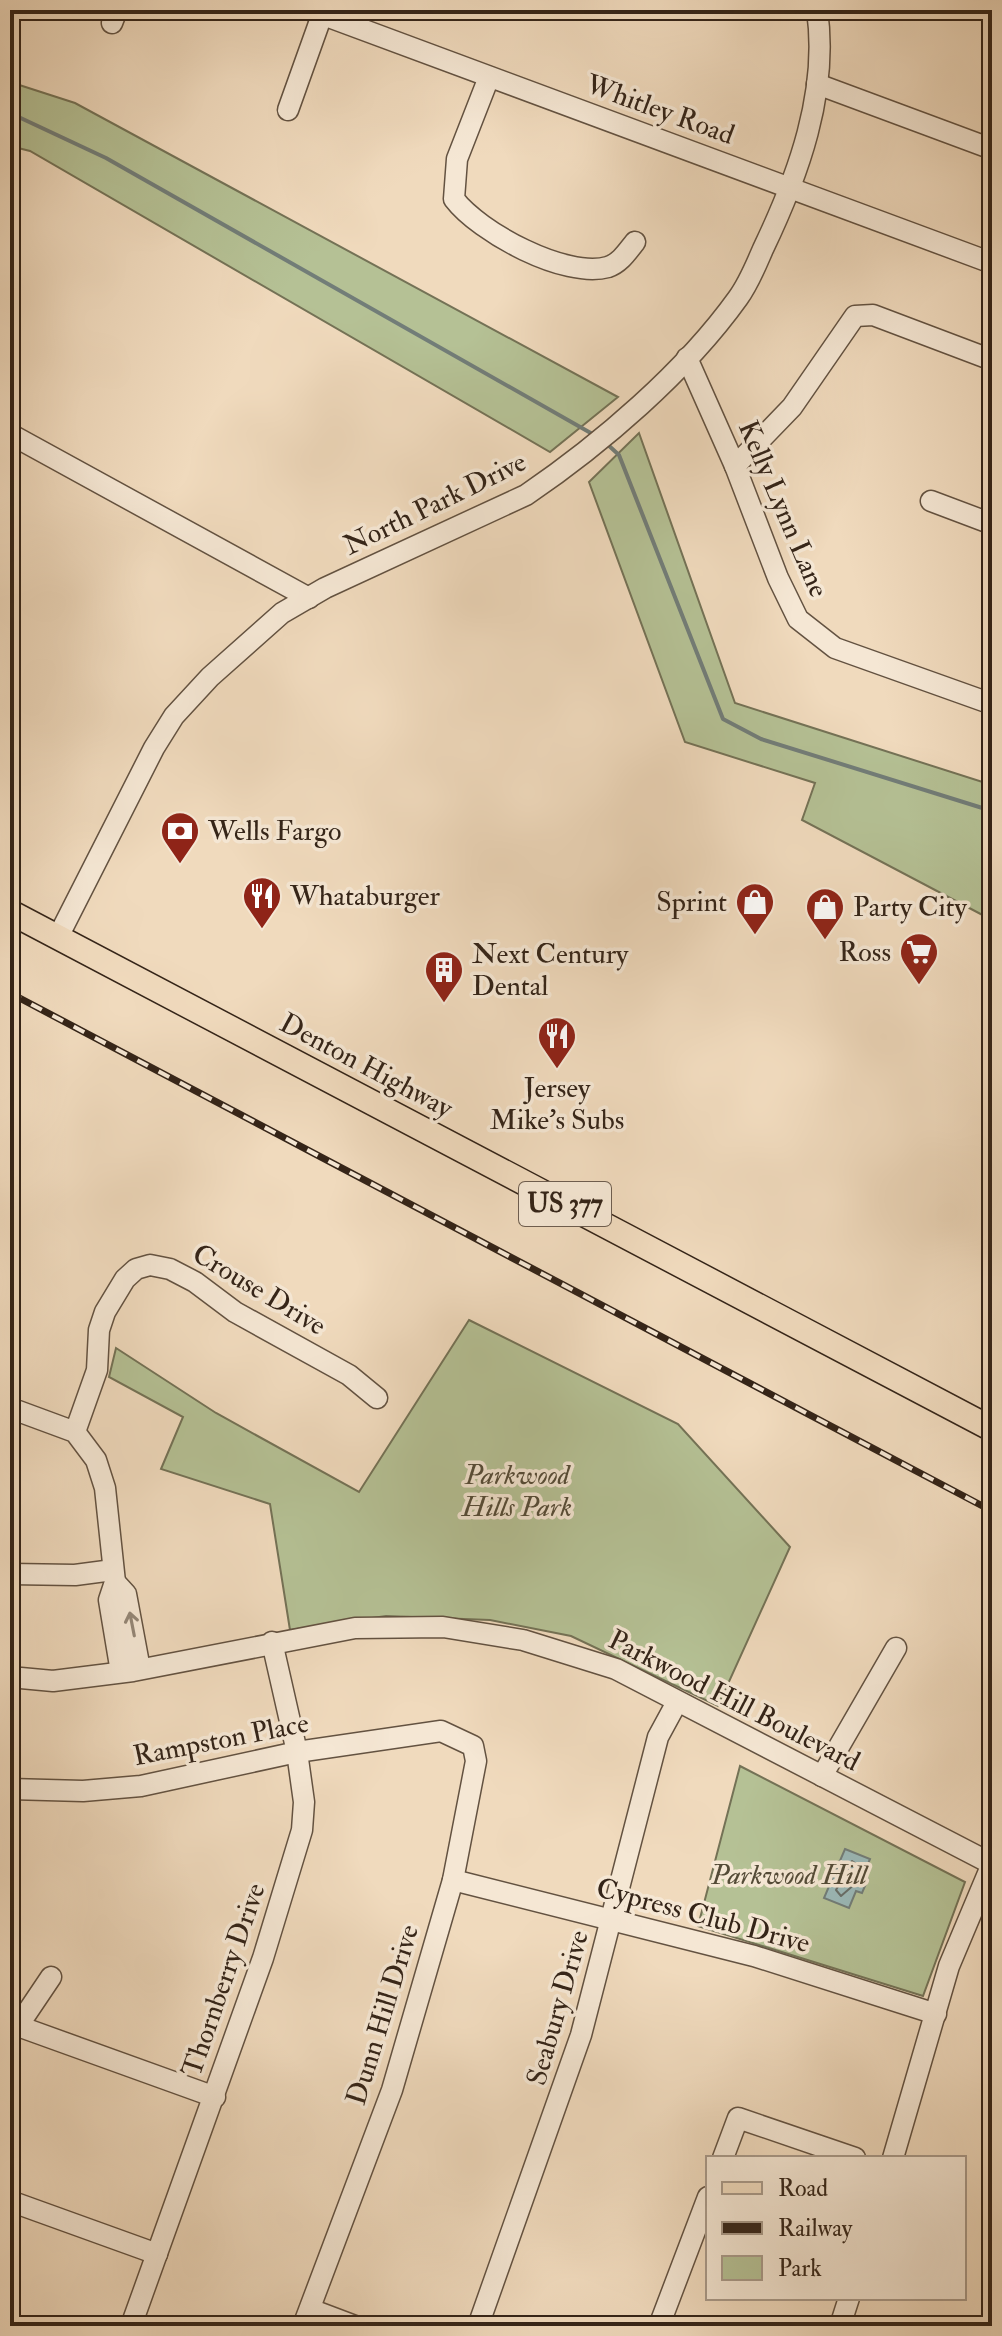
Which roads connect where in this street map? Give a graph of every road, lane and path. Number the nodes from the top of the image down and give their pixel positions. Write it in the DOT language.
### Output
graph roads {
  1 [pos="817,10"];
  2 [pos="316,12"];
  3 [pos="489,77"];
  4 [pos="817,84"];
  5 [pos="288,110"];
  6 [pos="992,149"];
  7 [pos="789,188"];
  8 [pos="635,242"];
  9 [pos="992,263"];
  10 [pos="687,358"];
  11 [pos="992,360"];
  12 [pos="10,434"];
  13 [pos="735,466"];
  14 [pos="931,501"];
  15 [pos="992,524"];
  16 [pos="309,598"];
  17 [pos="992,704"];
  18 [pos="10,912"];
  19 [pos="58,937"];
  20 [pos="377,1398"];
  21 [pos="10,1408"];
  22 [pos="992,1429"];
  23 [pos="75,1432"];
  24 [pos="10,1574"];
  25 [pos="114,1576"];
  26 [pos="272,1642"];
  27 [pos="896,1648"];
  28 [pos="131,1671"];
  29 [pos="10,1677"];
  30 [pos="677,1702"];
  31 [pos="441,1731"];
  32 [pos="297,1752"];
  33 [pos="822,1776"];
  34 [pos="10,1789"];
  35 [pos="992,1864"];
  36 [pos="453,1880"];
  37 [pos="612,1920"];
  38 [pos="51,1977"];
  39 [pos="936,2014"];
  40 [pos="215,2097"];
  41 [pos="724,2156"];
  42 [pos="849,2156"];
  43 [pos="894,2156"];
  44 [pos="10,2201"];
  45 [pos="706,2202"];
  46 [pos="157,2254"];
  47 [pos="848,2300"];
  48 [pos="306,2317"];
  49 [pos="131,2326"];
  50 [pos="355,2326"];
  51 [pos="478,2326"];
  52 [pos="659,2326"];
  53 [pos="840,2326"];
  1 -- 4 [label="street, North Park Drive"];
  2 -- 3 [label="street, Whitley Road"];
  2 -- 5 [label="street"];
  3 -- 7 [label="street, Whitley Road"];
  3 -- 8 [label="street"];
  4 -- 6 [label="street"];
  4 -- 7 [label="street, North Park Drive"];
  7 -- 9 [label="street, Whitley Road"];
  7 -- 10 [label="street, North Park Drive"];
  10 -- 13 [label="street, Kelly Lynn Lane"];
  10 -- 16 [label="street, North Park Drive"];
  11 -- 13 [label="street"];
  12 -- 16 [label="street"];
  13 -- 17 [label="street, Kelly Lynn Lane"];
  14 -- 15 [label="street"];
  16 -- 19 [label="street, North Park Drive"];
  18 -- 19 [label="main road, Denton Highway / US 377"];
  19 -- 22 [label="main road, Denton Highway / US 377"];
  20 -- 23 [label="street, Crouse Drive"];
  21 -- 23 [label="street"];
  23 -- 25 [label="street"];
  24 -- 25 [label="street"];
  25 -- 28 [label="street"];
  26 -- 28 [label="street, Parkwood Hill Boulevard"];
  26 -- 30 [label="street, Parkwood Hill Boulevard"];
  26 -- 32 [label="street, Thornberry Drive"];
  27 -- 33 [label="street"];
  28 -- 29 [label="street, Parkwood Hill Boulevard"];
  30 -- 33 [label="street, Parkwood Hill Boulevard"];
  30 -- 37 [label="street, Seabury Drive"];
  31 -- 32 [label="street, Rampston Place"];
  31 -- 36 [label="street, Dunn Hill Drive"];
  32 -- 34 [label="street, Rampston Place"];
  32 -- 40 [label="street, Thornberry Drive"];
  33 -- 35 [label="street, Parkwood Hill Boulevard"];
  35 -- 39 [label="street"];
  36 -- 37 [label="street, Cypress Club Drive"];
  36 -- 48 [label="street, Dunn Hill Drive"];
  37 -- 39 [label="street, Cypress Club Drive"];
  37 -- 51 [label="street, Seabury Drive"];
  38 -- 40 [label="street"];
  39 -- 43 [label="street"];
  40 -- 46 [label="street, Thornberry Drive"];
  41 -- 42 [label="street"];
  44 -- 46 [label="street"];
  45 -- 52 [label="street"];
  46 -- 49 [label="street, Thornberry Drive"];
  47 -- 53 [label="street"];
  48 -- 50 [label="street"];
}
